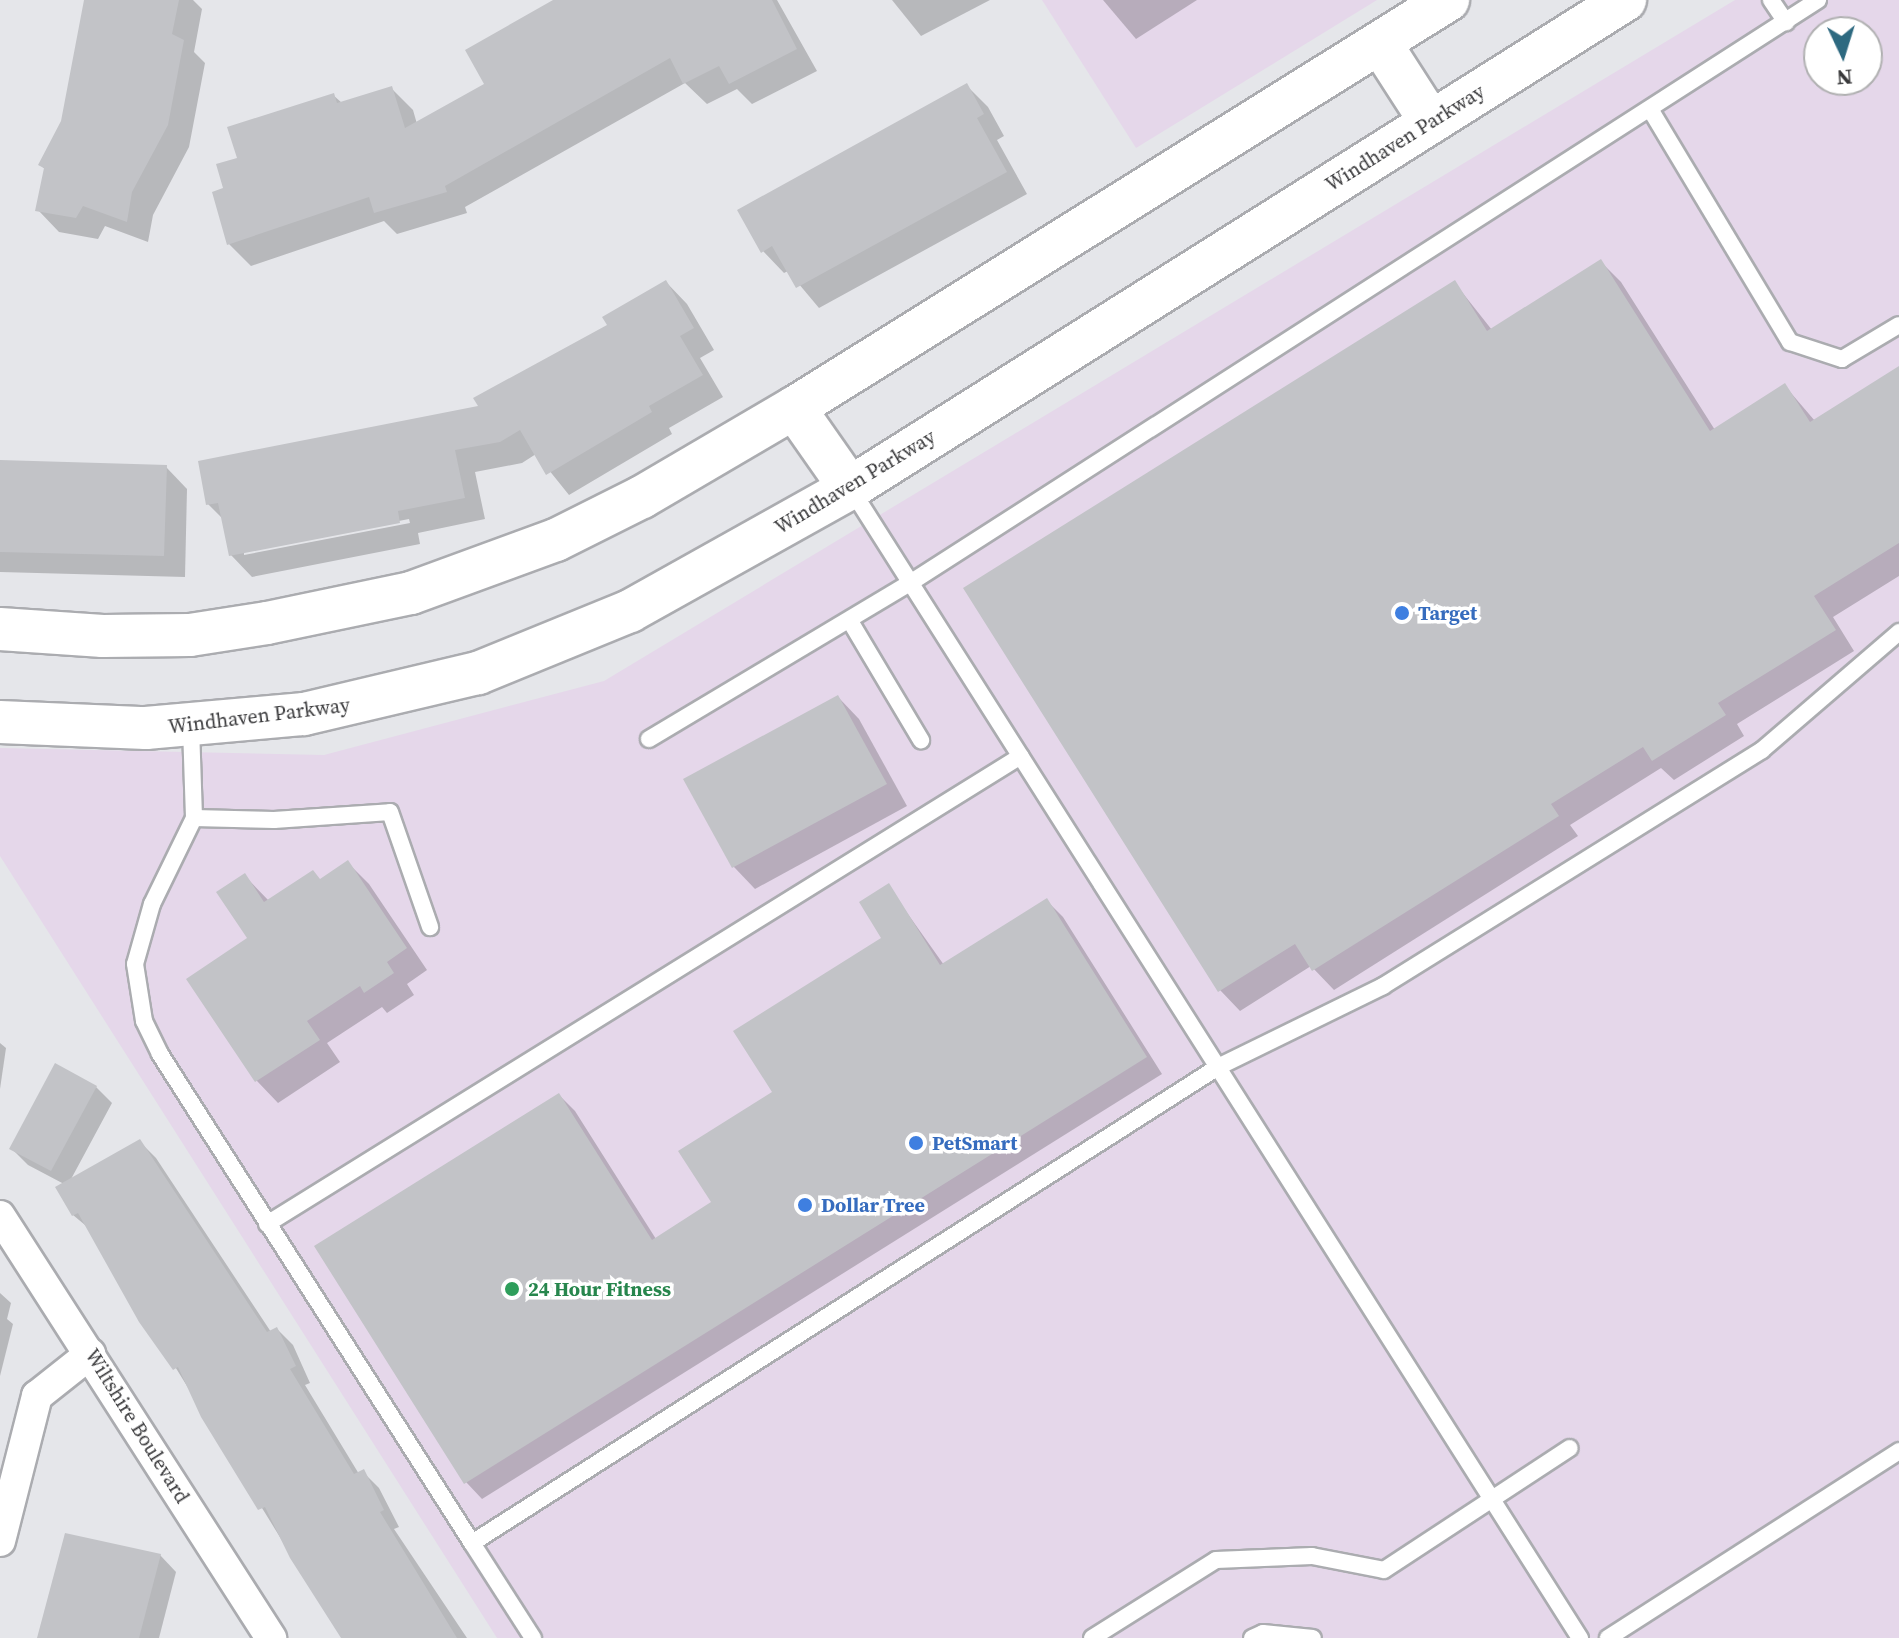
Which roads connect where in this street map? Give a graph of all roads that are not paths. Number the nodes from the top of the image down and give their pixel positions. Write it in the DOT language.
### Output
graph roads {
  1 [pos="1448,0"];
  2 [pos="1625,0"];
  3 [pos="1771,0"];
  4 [pos="1818,0"];
  5 [pos="1786,22"];
  6 [pos="1380,43"];
  7 [pos="1650,109"];
  8 [pos="1431,122"];
  9 [pos="1899,325"];
  10 [pos="794,408"];
  11 [pos="850,488"];
  12 [pos="910,583"];
  13 [pos="850,621"];
  14 [pos="0,629"];
  15 [pos="1898,637"];
  16 [pos="0,722"];
  17 [pos="191,727"];
  18 [pos="649,739"];
  19 [pos="921,740"];
  20 [pos="1021,756"];
  21 [pos="194,818"];
  22 [pos="430,927"];
  23 [pos="1218,1067"];
  24 [pos="0,1216"];
  25 [pos="267,1224"];
  26 [pos="90,1354"];
  27 [pos="1570,1448"];
  28 [pos="1899,1451"];
  29 [pos="1492,1499"];
  30 [pos="0,1541"];
  31 [pos="472,1543"];
  32 [pos="271,1638"];
  33 [pos="533,1638"];
  34 [pos="1092,1638"];
  35 [pos="1252,1638"];
  36 [pos="1313,1638"];
  37 [pos="1580,1638"];
  38 [pos="1608,1638"];
  1 -- 6 [label="main road"];
  2 -- 8 [label="main road, Windhaven Parkway"];
  3 -- 5 [label="lane"];
  4 -- 5 [label="lane"];
  5 -- 7 [label="lane"];
  6 -- 8 [label="main road"];
  6 -- 10 [label="main road"];
  7 -- 9 [label="lane"];
  7 -- 12 [label="lane"];
  8 -- 11 [label="main road, Windhaven Parkway"];
  10 -- 11 [label="main road"];
  10 -- 14 [label="main road"];
  11 -- 12 [label="lane"];
  11 -- 17 [label="main road, Windhaven Parkway"];
  12 -- 13 [label="lane"];
  12 -- 20 [label="lane"];
  13 -- 18 [label="lane"];
  13 -- 19 [label="lane"];
  15 -- 23 [label="lane"];
  16 -- 17 [label="main road, Windhaven Parkway"];
  17 -- 21 [label="lane"];
  20 -- 23 [label="lane"];
  20 -- 25 [label="lane"];
  21 -- 22 [label="lane"];
  21 -- 25 [label="lane"];
  23 -- 29 [label="lane"];
  23 -- 31 [label="lane"];
  24 -- 26 [label="street, Wiltshire Boulevard"];
  25 -- 31 [label="lane"];
  26 -- 30 [label="street"];
  26 -- 32 [label="street, Wiltshire Boulevard"];
  27 -- 29 [label="lane"];
  28 -- 38 [label="lane"];
  29 -- 34 [label="lane"];
  29 -- 37 [label="lane"];
  31 -- 33 [label="lane"];
  35 -- 36 [label="lane"];
}
